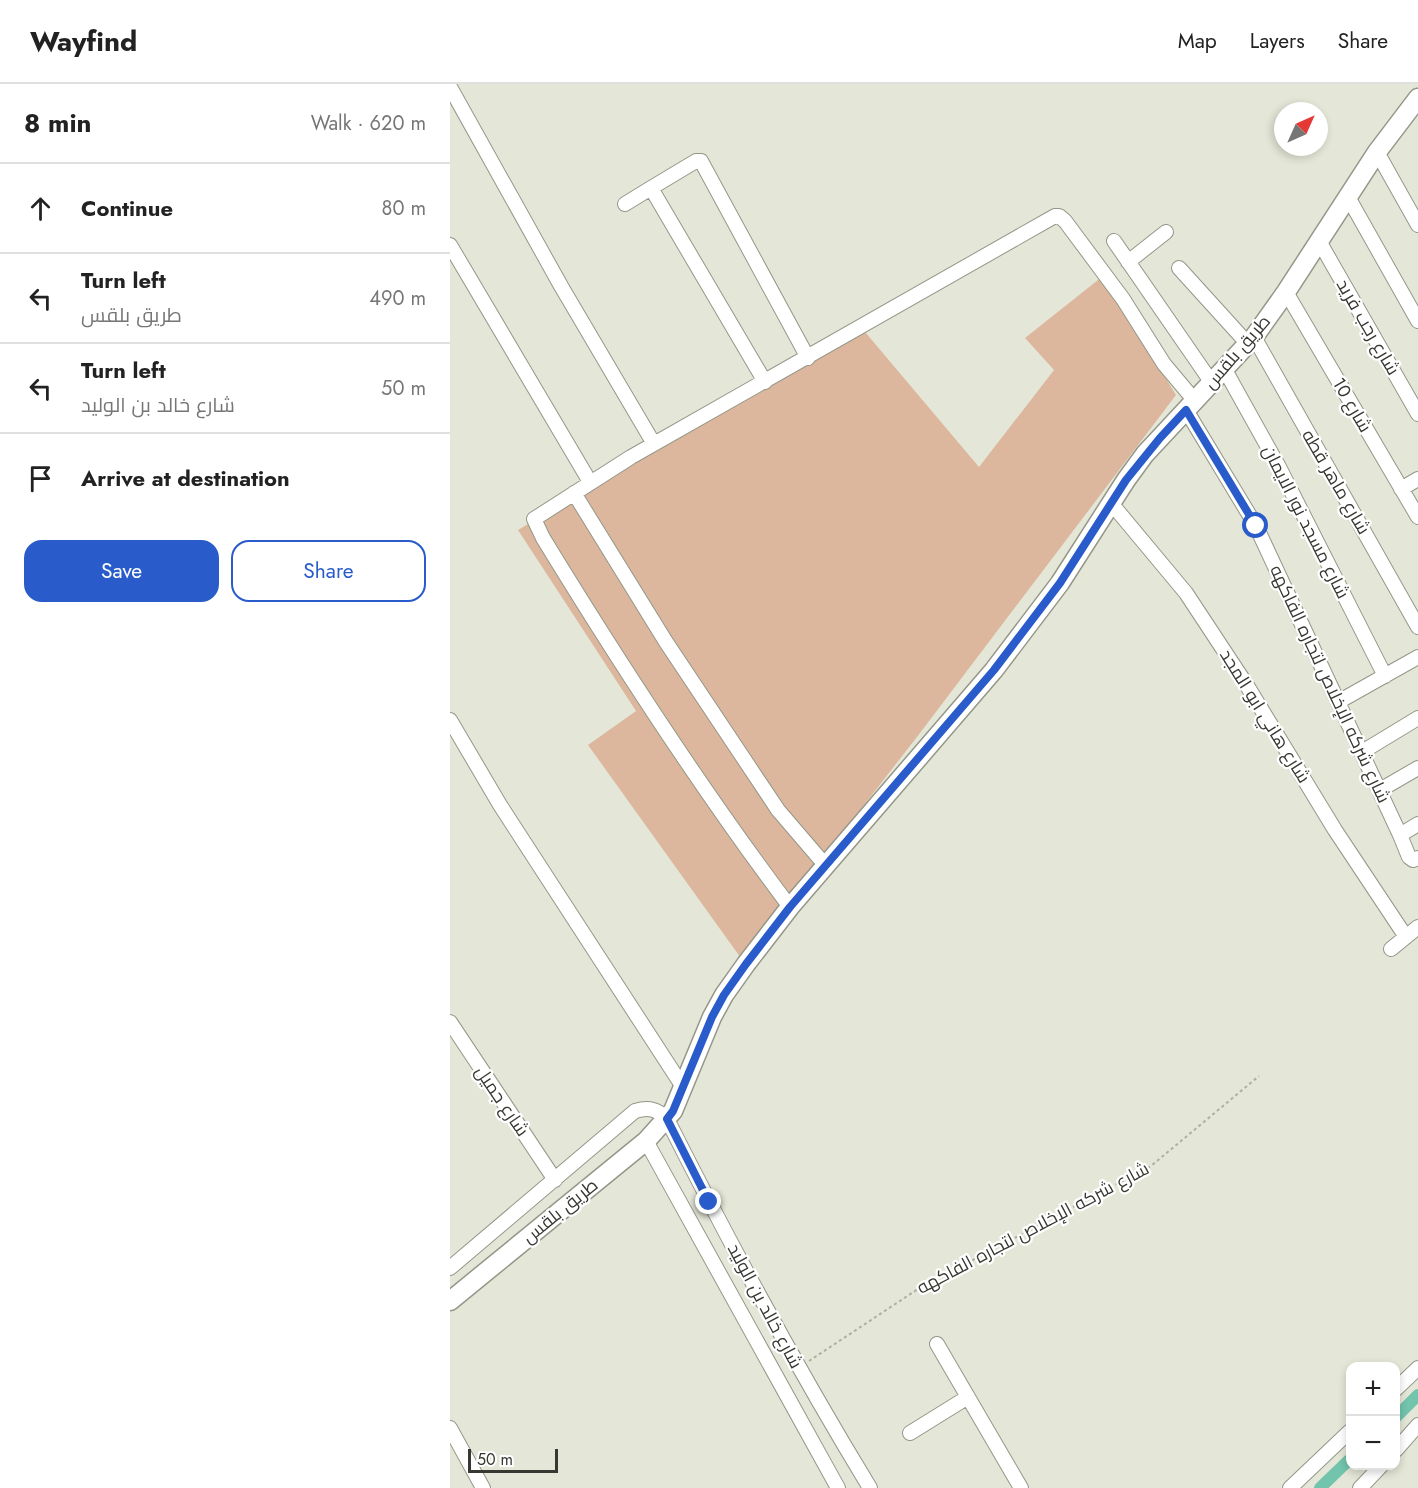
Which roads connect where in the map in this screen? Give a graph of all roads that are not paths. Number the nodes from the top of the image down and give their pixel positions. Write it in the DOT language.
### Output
graph roads {
  1 [pos="450,87"];
  2 [pos="1418,98"];
  3 [pos="1377,152"];
  4 [pos="651,188"];
  5 [pos="1348,196"];
  6 [pos="625,204"];
  7 [pos="1418,225"];
  8 [pos="1166,232"];
  9 [pos="1114,241"];
  10 [pos="1318,241"];
  11 [pos="450,245"];
  12 [pos="1128,262"];
  13 [pos="1179,268"];
  14 [pos="1286,292"];
  15 [pos="1418,321"];
  16 [pos="1251,341"];
  17 [pos="808,358"];
  18 [pos="1225,370"];
  19 [pos="765,382"];
  20 [pos="1212,383"];
  21 [pos="1190,405"];
  22 [pos="1418,414"];
  23 [pos="654,444"];
  24 [pos="1418,479"];
  25 [pos="590,482"];
  26 [pos="1401,489"];
  27 [pos="574,493"];
  28 [pos="1111,503"];
  29 [pos="1418,518"];
  30 [pos="1418,627"];
  31 [pos="1418,657"];
  32 [pos="1385,676"];
  33 [pos="1338,702"];
  34 [pos="1418,718"];
  35 [pos="450,720"];
  36 [pos="1362,752"];
  37 [pos="1418,768"];
  38 [pos="1380,790"];
  39 [pos="1418,824"];
  40 [pos="1401,835"];
  41 [pos="1418,858"];
  42 [pos="826,866"];
  43 [pos="790,907"];
  44 [pos="1418,927"];
  45 [pos="1406,937"];
  46 [pos="1391,949"];
  47 [pos="450,1022"];
  48 [pos="683,1087"];
  49 [pos="667,1119"];
  50 [pos="646,1141"];
  51 [pos="555,1180"];
  52 [pos="450,1268"];
  53 [pos="450,1301"];
  54 [pos="937,1344"];
  55 [pos="1418,1368"];
  56 [pos="1400,1384"];
  57 [pos="968,1397"];
  58 [pos="825,1414"];
  59 [pos="1418,1425"];
  60 [pos="450,1428"];
  61 [pos="804,1428"];
  62 [pos="910,1433"];
  63 [pos="1346,1435"];
  64 [pos="1400,1445"];
  65 [pos="1377,1470"];
  66 [pos="483,1488"];
  67 [pos="838,1488"];
  68 [pos="870,1488"];
  69 [pos="1021,1488"];
  70 [pos="1290,1488"];
  71 [pos="1360,1488"];
  1 -- 23 [label="street"];
  2 -- 3 [label="main road, طريق بلقس"];
  3 -- 5 [label="main road, طريق بلقس"];
  3 -- 7 [label="street"];
  4 -- 6 [label="street"];
  4 -- 17 [label="street"];
  4 -- 19 [label="street"];
  5 -- 10 [label="main road, طريق بلقس"];
  5 -- 15 [label="street"];
  8 -- 12 [label="street"];
  9 -- 12 [label="street"];
  10 -- 14 [label="main road, طريق بلقس"];
  10 -- 22 [label="street, شارع رجب فريد"];
  11 -- 25 [label="street"];
  12 -- 20 [label="street"];
  13 -- 16 [label="street, شارع ماهر قطه"];
  14 -- 16 [label="main road, طريق بلقس"];
  14 -- 26 [label="street, شارع 10"];
  16 -- 18 [label="main road, طريق بلقس"];
  16 -- 30 [label="street, شارع ماهر قطه"];
  17 -- 19 [label="street"];
  17 -- 21 [label="street, شارع شركه الإخلاص لتجاره الفاكهه"];
  18 -- 20 [label="main road, طريق بلقس"];
  18 -- 32 [label="street, شارع مسجد نور الايمان"];
  19 -- 23 [label="street"];
  20 -- 21 [label="main road, طريق بلقس"];
  21 -- 28 [label="main road, طريق بلقس"];
  21 -- 33 [label="street, شارع شركه الإخلاص لتجاره الفاكهه"];
  23 -- 25 [label="street"];
  24 -- 26 [label="street"];
  25 -- 27 [label="street"];
  26 -- 29 [label="street, شارع 10"];
  27 -- 42 [label="street"];
  27 -- 43 [label="street"];
  28 -- 42 [label="main road, طريق بلقس"];
  28 -- 45 [label="street, شارع هاني ابو المجد"];
  31 -- 32 [label="street"];
  32 -- 33 [label="street"];
  33 -- 36 [label="street, شارع شركه الإخلاص لتجاره الفاكهه"];
  34 -- 36 [label="street"];
  35 -- 48 [label="street"];
  36 -- 38 [label="street, شارع شركه الإخلاص لتجاره الفاكهه"];
  37 -- 38 [label="street"];
  38 -- 40 [label="street, شارع شركه الإخلاص لتجاره الفاكهه"];
  39 -- 40 [label="street"];
  40 -- 41 [label="street, شارع شركه الإخلاص لتجاره الفاكهه"];
  42 -- 43 [label="main road, طريق بلقس"];
  43 -- 48 [label="main road, طريق بلقس"];
  44 -- 45 [label="street"];
  45 -- 46 [label="street"];
  47 -- 51 [label="street, شارع جميل"];
  48 -- 49 [label="main road, طريق بلقس"];
  49 -- 50 [label="main road, طريق بلقس"];
  49 -- 51 [label="street, طريق بلقس"];
  49 -- 58 [label="street, شارع خالد بن الوليد"];
  50 -- 53 [label="main road, طريق بلقس"];
  50 -- 61 [label="street"];
  51 -- 52 [label="street, طريق بلقس"];
  54 -- 57 [label="street"];
  55 -- 56 [label="street"];
  57 -- 62 [label="street"];
  57 -- 69 [label="street"];
  58 -- 61 [label="street"];
  58 -- 68 [label="street, شارع خالد بن الوليد"];
  59 -- 64 [label="street"];
  60 -- 66 [label="street"];
  61 -- 67 [label="street"];
  63 -- 70 [label="street"];
  65 -- 71 [label="street"];
}
